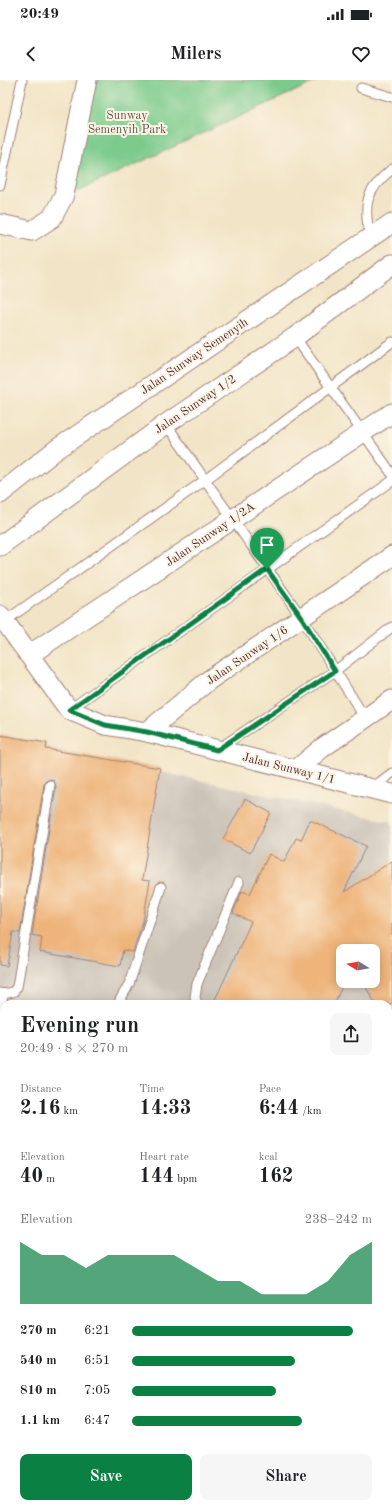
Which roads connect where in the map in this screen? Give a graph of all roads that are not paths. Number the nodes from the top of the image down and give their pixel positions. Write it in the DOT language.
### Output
graph roads {
  1 [pos="22,80"];
  2 [pos="87,80"];
  3 [pos="361,88"];
  4 [pos="392,97"];
  5 [pos="392,169"];
  6 [pos="0,185"];
  7 [pos="392,223"];
  8 [pos="0,224"];
  9 [pos="370,237"];
  10 [pos="392,264"];
  11 [pos="295,337"];
  12 [pos="392,342"];
  13 [pos="331,388"];
  14 [pos="392,413"];
  15 [pos="166,424"];
  16 [pos="363,432"];
  17 [pos="392,474"];
  18 [pos="205,480"];
  19 [pos="392,481"];
  20 [pos="0,494"];
  21 [pos="232,519"];
  22 [pos="0,546"];
  23 [pos="392,556"];
  24 [pos="267,569"];
  25 [pos="2,618"];
  26 [pos="302,618"];
  27 [pos="392,627"];
  28 [pos="29,655"];
  29 [pos="335,671"];
  30 [pos="392,700"];
  31 [pos="69,710"];
  32 [pos="365,718"];
  33 [pos="147,732"];
  34 [pos="217,750"];
  35 [pos="297,769"];
  36 [pos="392,773"];
  37 [pos="50,785"];
  38 [pos="371,788"];
  39 [pos="392,794"];
  40 [pos="239,882"];
  41 [pos="161,887"];
  42 [pos="2,993"];
  43 [pos="120,1000"];
  44 [pos="196,1000"];
  1 -- 6 [label="lane"];
  2 -- 8 [label="street"];
  3 -- 4 [label="lane"];
  5 -- 9 [label="lane"];
  7 -- 9 [label="street, Jalan Sunway Semenyih"];
  9 -- 20 [label="street, Jalan Sunway Semenyih"];
  10 -- 11 [label="street, Jalan Sunway 1/2"];
  11 -- 13 [label="lane"];
  11 -- 15 [label="street, Jalan Sunway 1/2"];
  12 -- 13 [label="lane"];
  13 -- 16 [label="lane"];
  13 -- 18 [label="lane"];
  14 -- 16 [label="street, Jalan Sunway 1/2A"];
  15 -- 18 [label="lane"];
  15 -- 22 [label="street, Jalan Sunway 1/2"];
  16 -- 17 [label="lane"];
  16 -- 21 [label="street, Jalan Sunway 1/2A"];
  18 -- 21 [label="lane"];
  18 -- 25 [label="lane"];
  19 -- 24 [label="lane"];
  21 -- 24 [label="lane"];
  21 -- 28 [label="street, Jalan Sunway 1/2A"];
  23 -- 26 [label="street, Jalan Sunway 1/6"];
  24 -- 26 [label="lane"];
  24 -- 31 [label="lane"];
  25 -- 28 [label="street"];
  26 -- 29 [label="lane"];
  26 -- 33 [label="street, Jalan Sunway 1/6"];
  27 -- 29 [label="lane"];
  28 -- 31 [label="street"];
  29 -- 32 [label="lane"];
  29 -- 34 [label="lane"];
  30 -- 32 [label="street"];
  31 -- 33 [label="street, Jalan Sunway 1/1"];
  32 -- 35 [label="street"];
  33 -- 34 [label="street, Jalan Sunway 1/1"];
  34 -- 35 [label="street, Jalan Sunway 1/1"];
  35 -- 38 [label="street, Jalan Sunway 1/1"];
  36 -- 38 [label="lane"];
  37 -- 42 [label="lane"];
  38 -- 39 [label="street, Jalan Sunway 1/1"];
  40 -- 44 [label="lane"];
  41 -- 43 [label="lane"];
}
